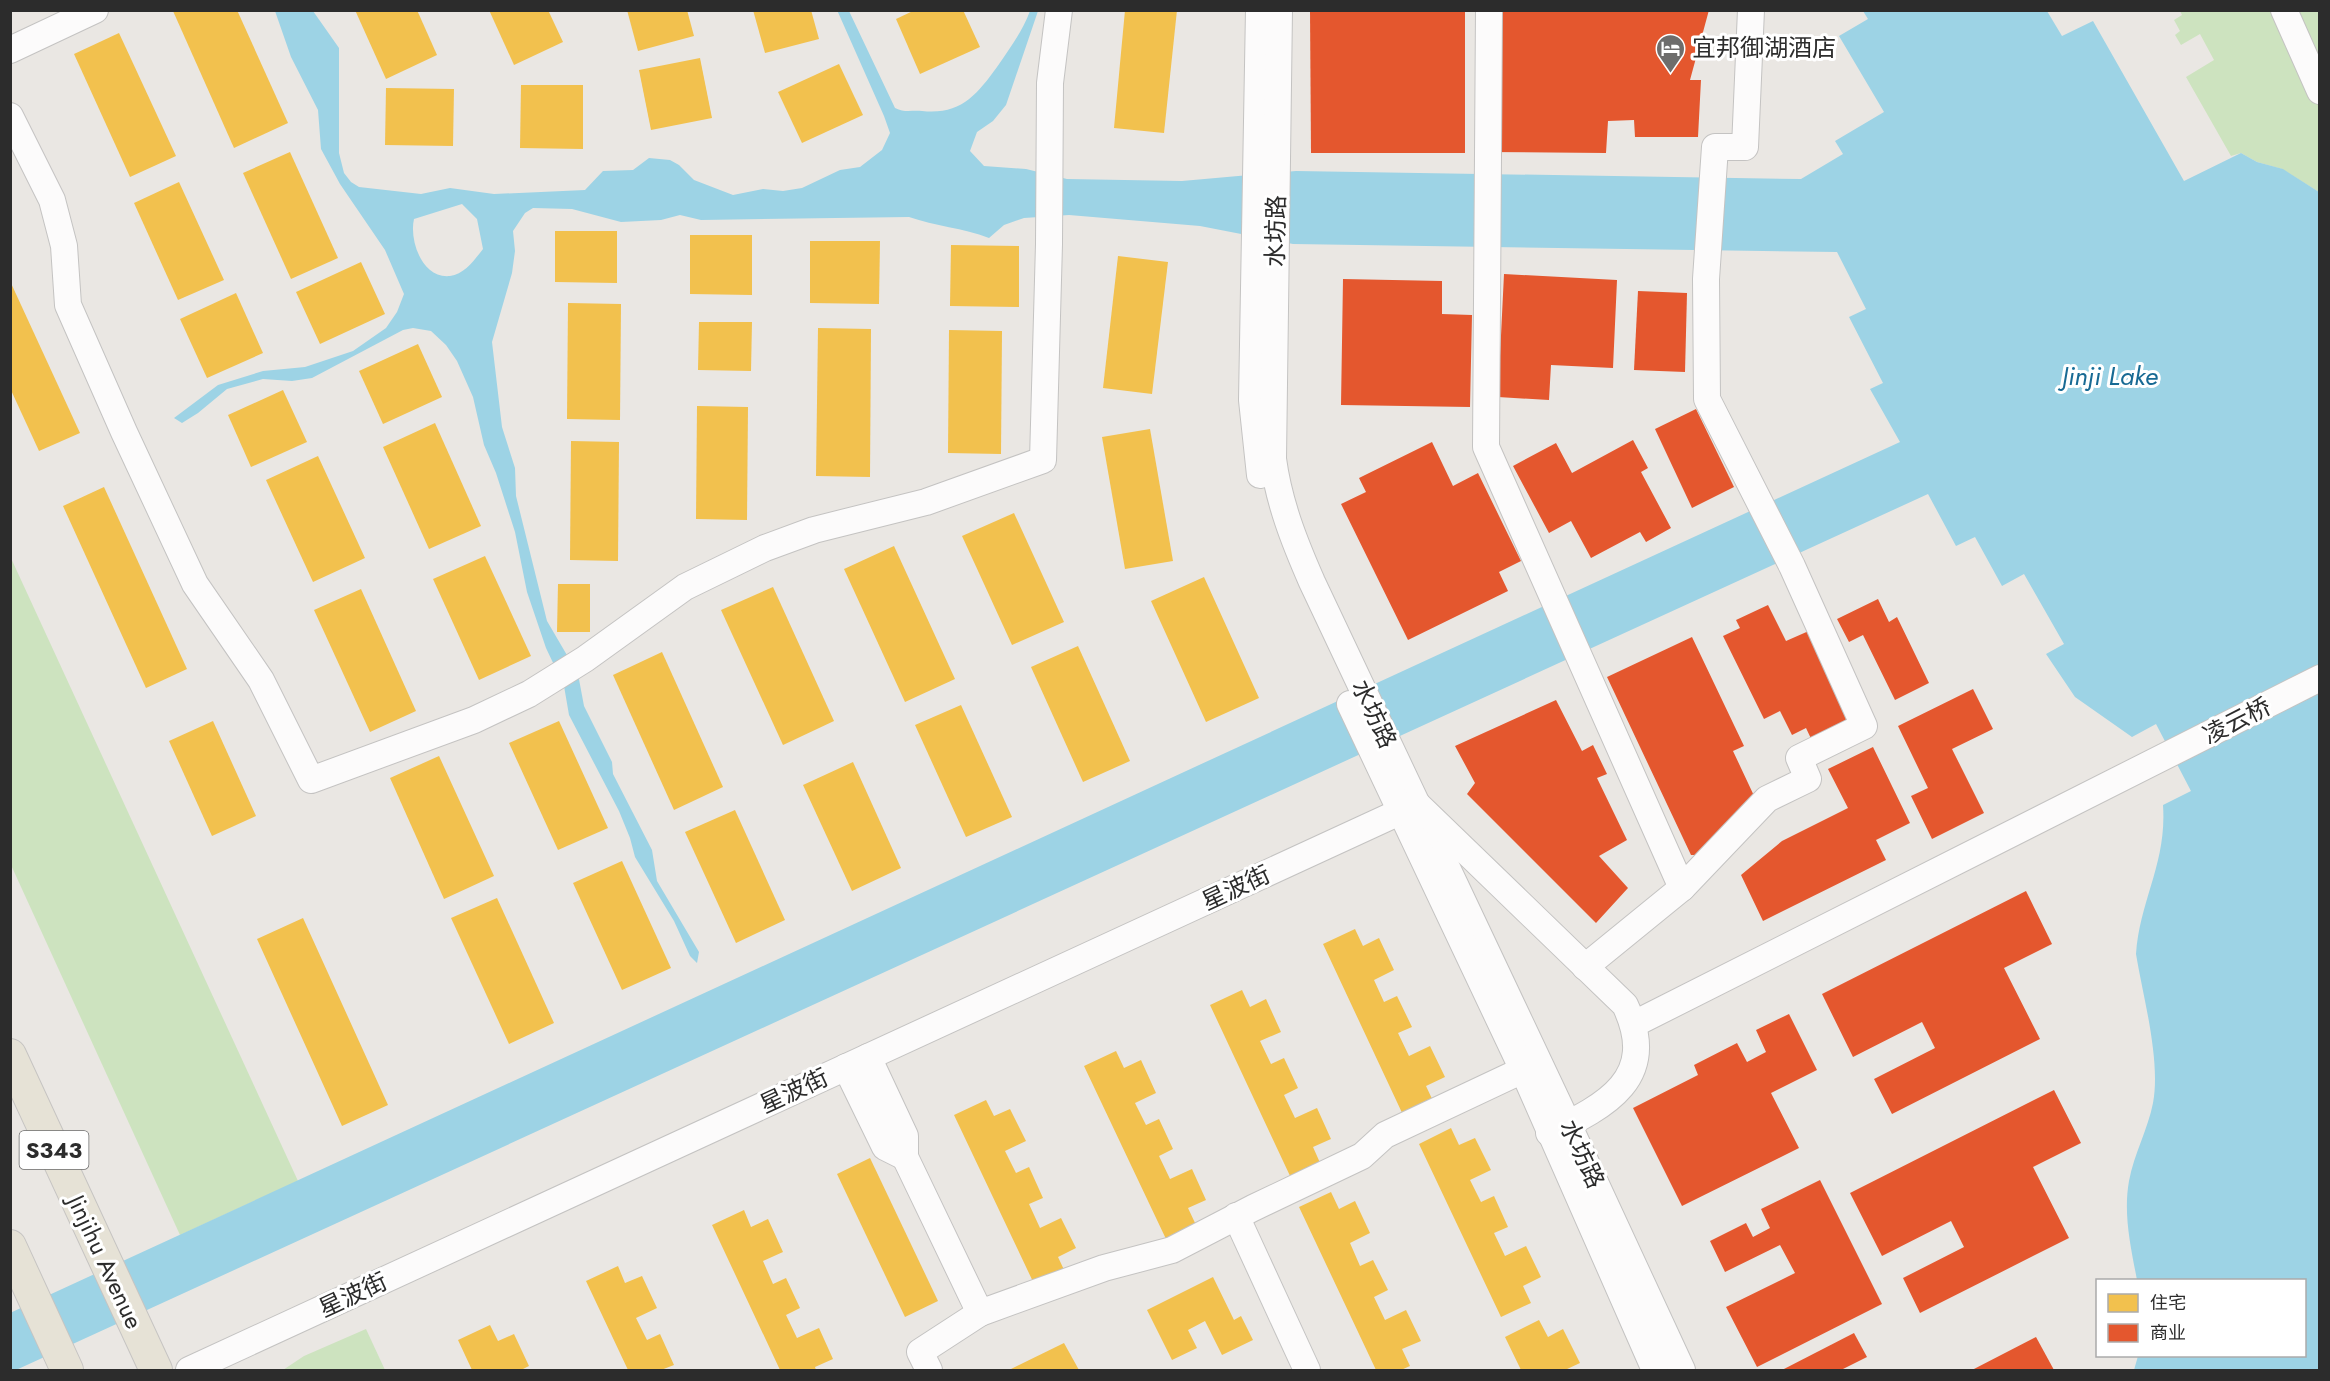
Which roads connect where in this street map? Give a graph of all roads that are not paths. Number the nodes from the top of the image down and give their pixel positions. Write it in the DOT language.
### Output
graph roads {
  1 [pos="95,10"];
  2 [pos="1059,10"];
  3 [pos="1259,10"];
  4 [pos="1279,10"];
  5 [pos="1489,10"];
  6 [pos="1751,10"];
  7 [pos="2284,10"];
  8 [pos="10,50"];
  9 [pos="2319,91"];
  10 [pos="10,116"];
  11 [pos="1267,157"];
  12 [pos="2319,678"];
  13 [pos="1408,808"];
  14 [pos="1682,888"];
  15 [pos="1585,967"];
  16 [pos="1634,1024"];
  17 [pos="10,1055"];
  18 [pos="857,1062"];
  19 [pos="1523,1070"];
  20 [pos="1559,1129"];
  21 [pos="1236,1216"];
  22 [pos="10,1246"];
  23 [pos="980,1313"];
  24 [pos="67,1371"];
  25 [pos="156,1371"];
  26 [pos="189,1371"];
  27 [pos="929,1371"];
  28 [pos="1307,1371"];
  29 [pos="1655,1371"];
  30 [pos="1682,1371"];
  1 -- 8 [label="street"];
  2 -- 10 [label="street"];
  3 -- 11 [label="street, 水坊路"];
  4 -- 11 [label="street, 水坊路"];
  5 -- 14 [label="street"];
  6 -- 14 [label="street"];
  7 -- 9 [label="street"];
  11 -- 13 [label="street, 水坊路"];
  12 -- 16 [label="street, 凌云桥"];
  13 -- 15 [label="street"];
  13 -- 18 [label="street, 星波街"];
  13 -- 19 [label="street, 水坊路"];
  13 -- 20 [label="street, 水坊路"];
  14 -- 15 [label="street"];
  15 -- 16 [label="street"];
  16 -- 20 [label="street"];
  17 -- 25 [label="main road, Jinjihu Avenue / S343"];
  18 -- 23 [label="street"];
  18 -- 26 [label="street, 星波街"];
  19 -- 20 [label="street, 水坊路"];
  19 -- 21 [label="street"];
  20 -- 29 [label="street, 水坊路"];
  20 -- 30 [label="street, 水坊路"];
  21 -- 23 [label="street"];
  21 -- 28 [label="street"];
  22 -- 24 [label="main road"];
  23 -- 27 [label="street"];
}
